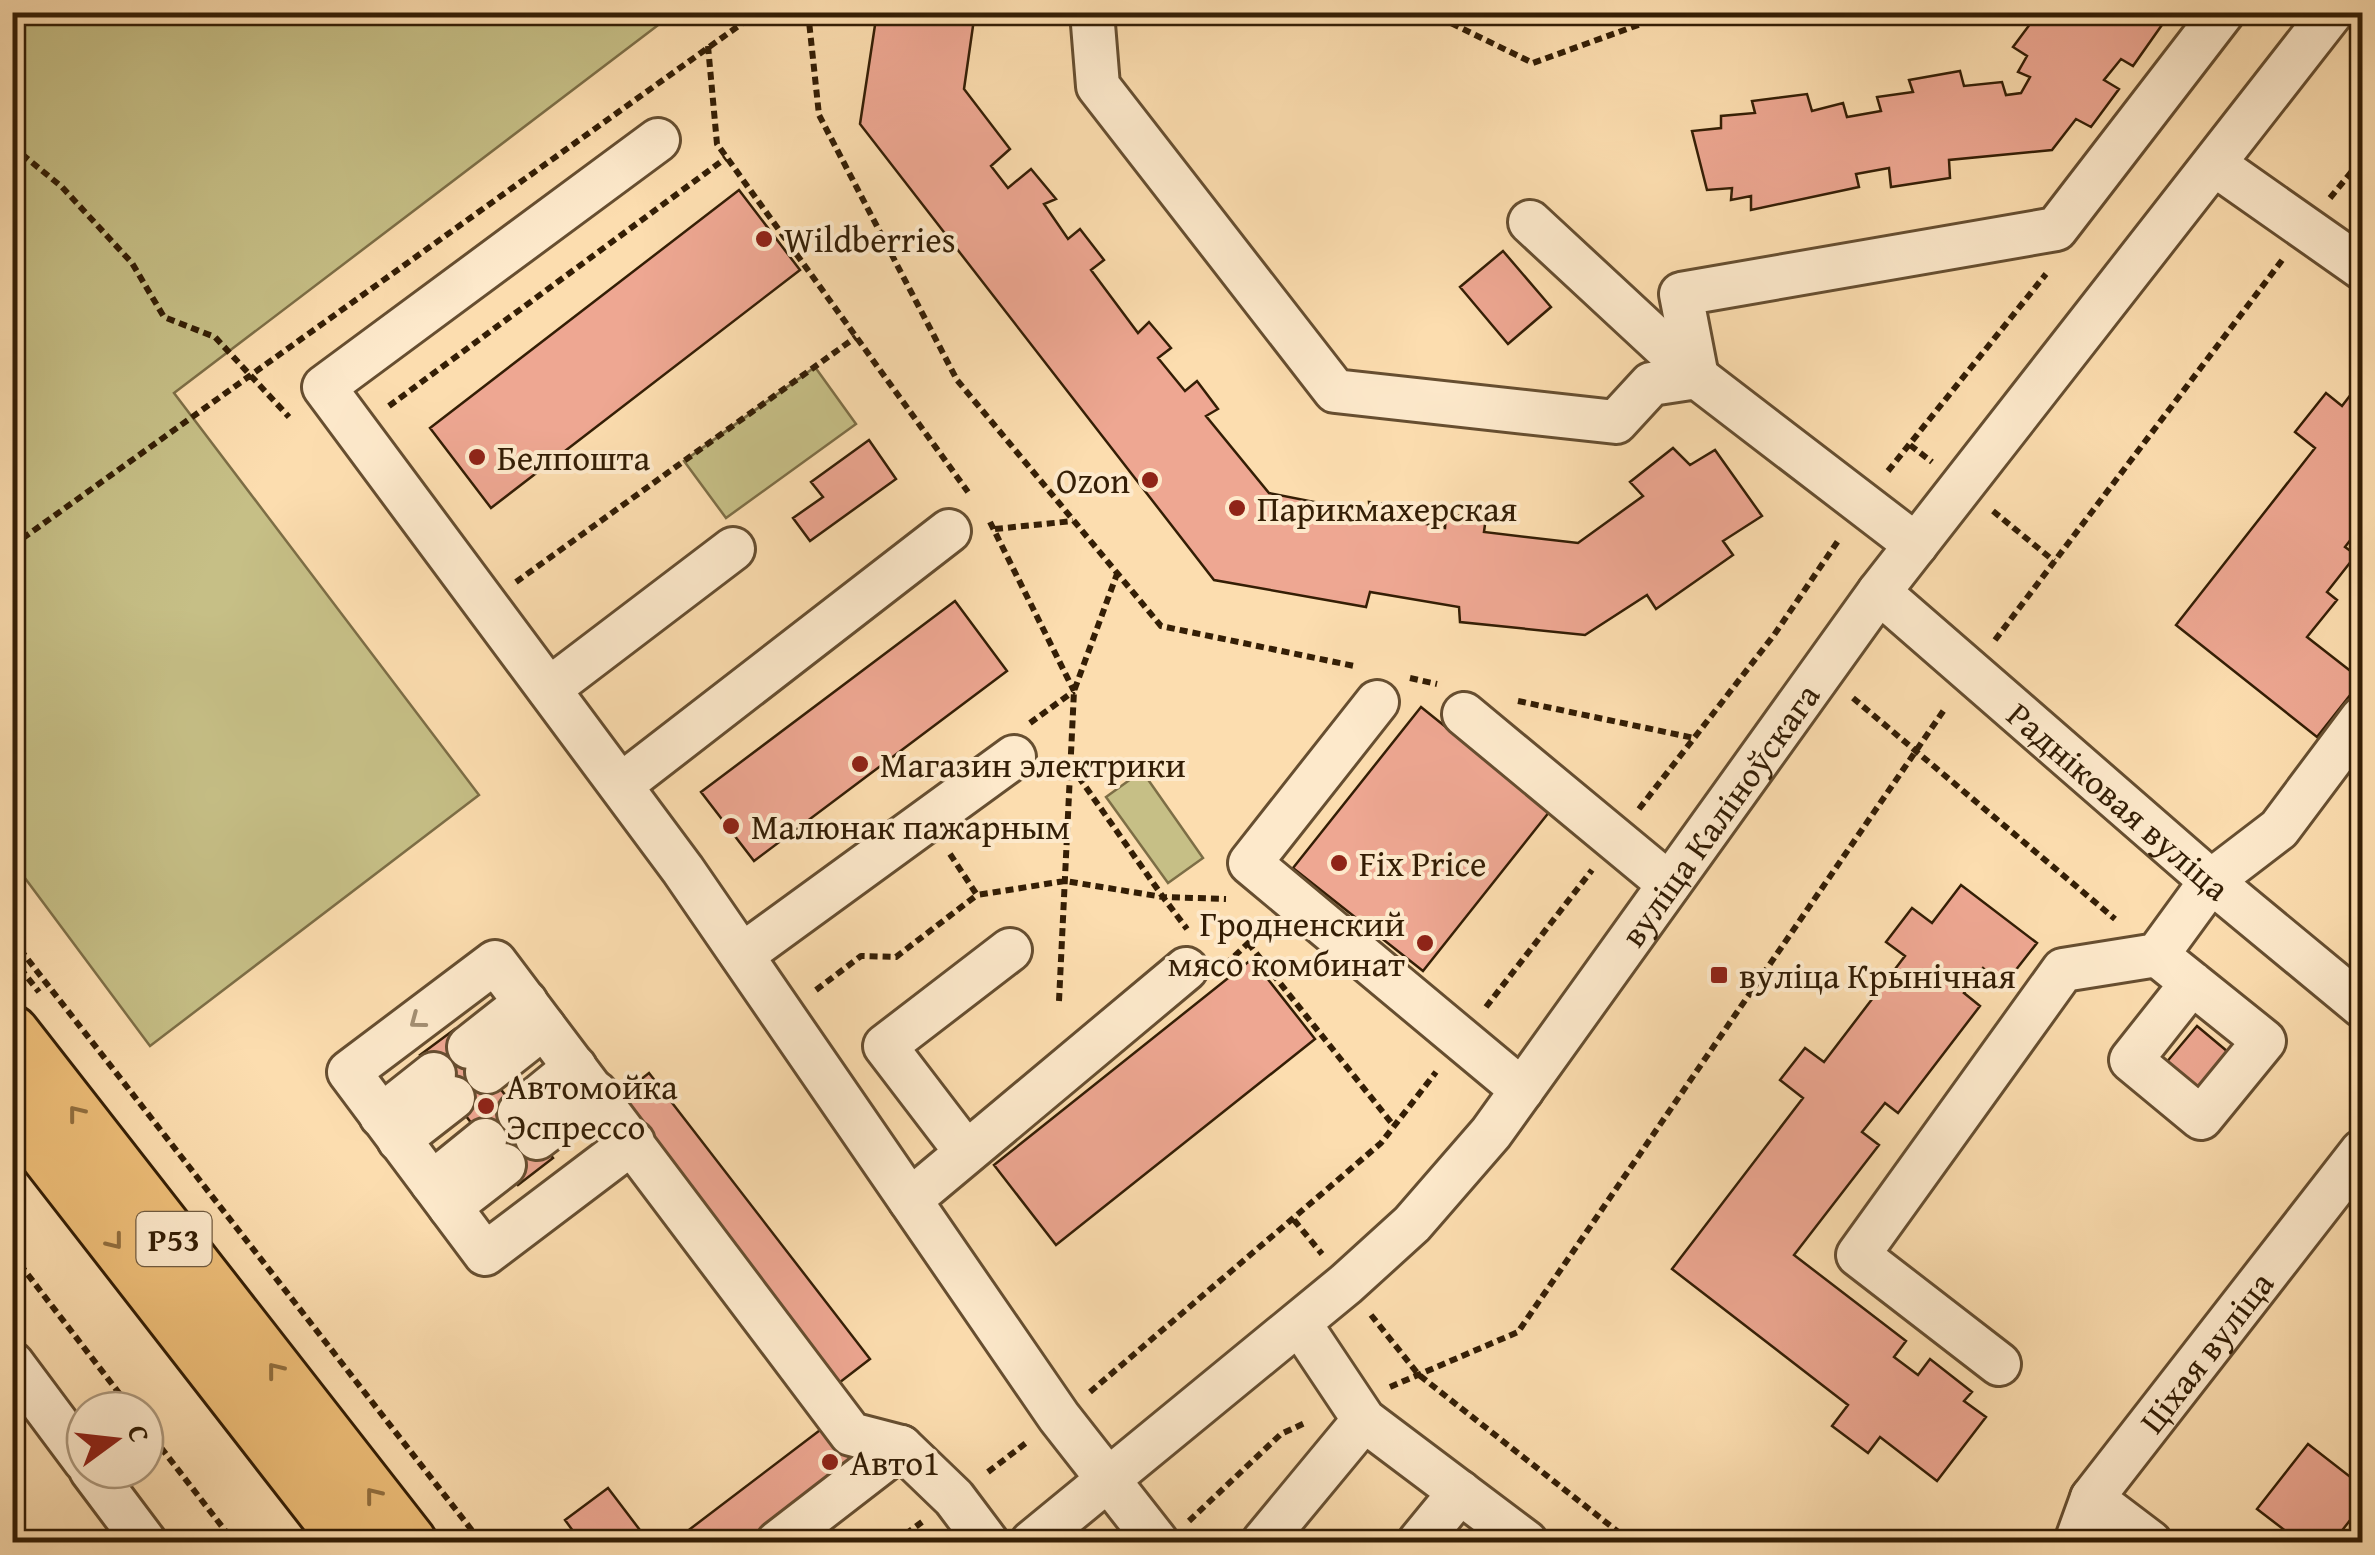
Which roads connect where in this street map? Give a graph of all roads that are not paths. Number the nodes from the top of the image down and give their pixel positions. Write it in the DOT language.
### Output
graph roads {
  1 [pos="1092,12"];
  2 [pos="2223,12"];
  3 [pos="2332,12"];
  4 [pos="658,140"];
  5 [pos="2214,164"];
  6 [pos="1530,222"];
  7 [pos="2362,268"];
  8 [pos="1698,377"];
  9 [pos="968,513"];
  10 [pos="1916,545"];
  11 [pos="734,549"];
  12 [pos="1879,592"];
  13 [pos="1385,683"];
  14 [pos="549,689"];
  15 [pos="1454,699"];
  16 [pos="2362,718"];
  17 [pos="1014,757"];
  18 [pos="621,785"];
  19 [pos="2211,882"];
  20 [pos="1669,884"];
  21 [pos="1010,950"];
  22 [pos="2157,954"];
  23 [pos="742,955"];
  24 [pos="1202,971"];
  25 [pos="2192,983"];
  26 [pos="2362,1006"];
  27 [pos="535,1014"];
  28 [pos="12,1032"];
  29 [pos="478,1059"];
  30 [pos="586,1080"];
  31 [pos="443,1086"];
  32 [pos="1522,1090"];
  33 [pos="12,1110"];
  34 [pos="528,1125"];
  35 [pos="390,1128"];
  36 [pos="633,1142"];
  37 [pos="2362,1151"];
  38 [pos="966,1152"];
  39 [pos="494,1153"];
  40 [pos="441,1195"];
  41 [pos="910,1200"];
  42 [pos="1300,1324"];
  43 [pos="12,1363"];
  44 [pos="1999,1364"];
  45 [pos="1359,1411"];
  46 [pos="65,1434"];
  47 [pos="901,1447"];
  48 [pos="1107,1484"];
  49 [pos="107,1490"];
  50 [pos="1460,1492"];
  51 [pos="2092,1498"];
  52 [pos="1169,1538"];
  53 [pos="145,1542"];
  54 [pos="348,1542"];
  55 [pos="410,1542"];
  56 [pos="778,1542"];
  57 [pos="987,1542"];
  58 [pos="1032,1542"];
  59 [pos="1263,1542"];
  60 [pos="1419,1542"];
  61 [pos="1526,1542"];
  62 [pos="2076,1542"];
  63 [pos="2150,1542"];
  1 -- 8 [label="street"];
  2 -- 8 [label="street"];
  3 -- 5 [label="street, вуліца Каліноўскага"];
  4 -- 14 [label="street"];
  5 -- 7 [label="street"];
  5 -- 10 [label="street, вуліца Каліноўскага"];
  6 -- 8 [label="street"];
  8 -- 10 [label="street"];
  9 -- 18 [label="street"];
  10 -- 12 [label="street, вуліца Каліноўскага"];
  11 -- 14 [label="street"];
  12 -- 19 [label="street, Радніковая вуліца"];
  12 -- 20 [label="street, вуліца Каліноўскага"];
  13 -- 32 [label="street"];
  14 -- 18 [label="street"];
  15 -- 20 [label="street"];
  16 -- 19 [label="street"];
  17 -- 23 [label="street"];
  18 -- 23 [label="street"];
  19 -- 22 [label="street"];
  19 -- 26 [label="street, Радніковая вуліца"];
  20 -- 32 [label="street, вуліца Каліноўскага"];
  21 -- 38 [label="street"];
  22 -- 25 [label="street"];
  22 -- 44 [label="street"];
  23 -- 41 [label="street"];
  24 -- 38 [label="street"];
  27 -- 29 [label="street"];
  27 -- 30 [label="street"];
  27 -- 35 [label="street, one-way"];
  55 -- 28 [label="main road, Р53, one-way"];
  30 -- 34 [label="street"];
  30 -- 36 [label="street"];
  31 -- 35 [label="street"];
  32 -- 42 [label="street, вуліца Каліноўскага"];
  33 -- 54 [label="main road, Р53, one-way"];
  35 -- 40 [label="street"];
  36 -- 40 [label="street"];
  36 -- 47 [label="street"];
  37 -- 51 [label="street, Ціхая вуліца"];
  38 -- 41 [label="street"];
  39 -- 40 [label="street"];
  41 -- 48 [label="street"];
  42 -- 45 [label="street"];
  42 -- 48 [label="street, вуліца Каліноўскага"];
  43 -- 46 [label="street"];
  45 -- 50 [label="street"];
  45 -- 59 [label="street"];
  47 -- 56 [label="street"];
  47 -- 57 [label="street"];
  48 -- 52 [label="street"];
  48 -- 58 [label="street, вуліца Каліноўскага"];
  49 -- 53 [label="street"];
  50 -- 60 [label="street"];
  50 -- 61 [label="street"];
  51 -- 62 [label="street, Ціхая вуліца"];
  51 -- 63 [label="street"];
}
